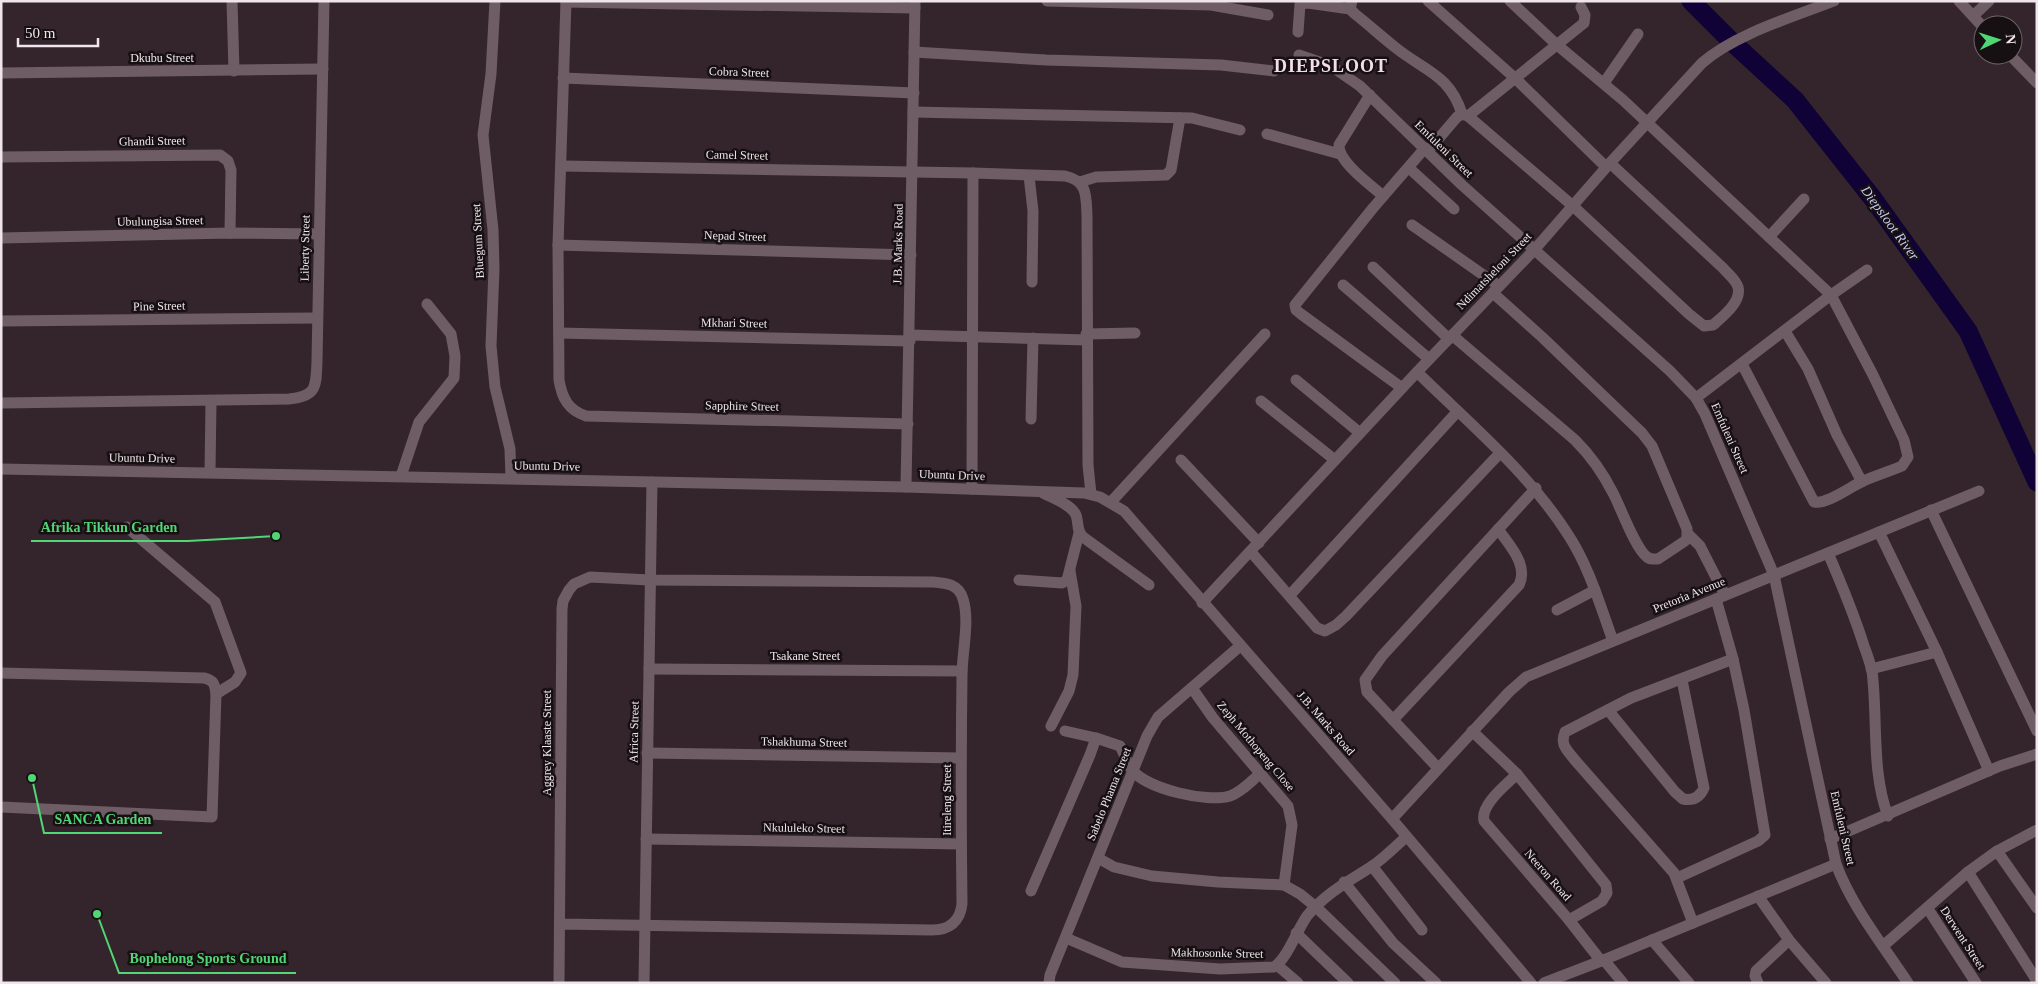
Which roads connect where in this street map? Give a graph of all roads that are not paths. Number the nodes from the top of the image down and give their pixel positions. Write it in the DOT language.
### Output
graph roads {
  1 [pos="232,1"];
  2 [pos="324,1"];
  3 [pos="495,1"];
  4 [pos="1047,1"];
  5 [pos="1428,1"];
  6 [pos="1510,1"];
  7 [pos="1834,1"];
  8 [pos="1959,1"];
  9 [pos="1989,1"];
  10 [pos="566,2"];
  11 [pos="915,4"];
  12 [pos="1351,5"];
  13 [pos="1581,7"];
  14 [pos="1268,14"];
  15 [pos="1974,15"];
  16 [pos="1973,16"];
  17 [pos="1298,32"];
  18 [pos="1638,34"];
  19 [pos="1556,44"];
  20 [pos="914,52"];
  21 [pos="1299,55"];
  22 [pos="2019,65"];
  23 [pos="323,69"];
  24 [pos="234,71"];
  25 [pos="1274,71"];
  26 [pos="1,73"];
  27 [pos="564,78"];
  28 [pos="1516,79"];
  29 [pos="1604,84"];
  30 [pos="2037,84"];
  31 [pos="914,93"];
  32 [pos="1370,96"];
  33 [pos="913,112"];
  34 [pos="1465,115"];
  35 [pos="1180,118"];
  36 [pos="1647,123"];
  37 [pos="1240,130"];
  38 [pos="1267,134"];
  39 [pos="1427,150"];
  40 [pos="1340,154"];
  41 [pos="1,157"];
  42 [pos="1608,165"];
  43 [pos="562,166"];
  44 [pos="1409,168"];
  45 [pos="912,173"];
  46 [pos="973,173"];
  47 [pos="1029,176"];
  48 [pos="1080,182"];
  49 [pos="1383,196"];
  50 [pos="1804,199"];
  51 [pos="1573,206"];
  52 [pos="1454,209"];
  53 [pos="1412,225"];
  54 [pos="230,233"];
  55 [pos="319,234"];
  56 [pos="1769,237"];
  57 [pos="1,238"];
  58 [pos="558,245"];
  59 [pos="1535,249"];
  60 [pos="911,255"];
  61 [pos="1373,267"];
  62 [pos="1867,270"];
  63 [pos="1032,282"];
  64 [pos="1343,285"];
  65 [pos="1496,290"];
  66 [pos="1831,295"];
  67 [pos="427,304"];
  68 [pos="317,318"];
  69 [pos="1,321"];
  70 [pos="1785,332"];
  71 [pos="559,333"];
  72 [pos="1135,333"];
  73 [pos="1265,334"];
  74 [pos="973,337"];
  75 [pos="1086,337"];
  76 [pos="1451,337"];
  77 [pos="910,338"];
  78 [pos="1033,338"];
  79 [pos="1429,359"];
  80 [pos="1742,364"];
  81 [pos="1417,372"];
  82 [pos="1296,380"];
  83 [pos="1402,388"];
  84 [pos="1696,398"];
  85 [pos="1261,401"];
  86 [pos="211,402"];
  87 [pos="1,403"];
  88 [pos="1458,412"];
  89 [pos="1031,420"];
  90 [pos="908,424"];
  91 [pos="1360,433"];
  92 [pos="1500,453"];
  93 [pos="1182,460"];
  94 [pos="1335,460"];
  95 [pos="1,469"];
  96 [pos="210,472"];
  97 [pos="401,476"];
  98 [pos="511,478"];
  99 [pos="652,482"];
  100 [pos="1862,482"];
  101 [pos="906,487"];
  102 [pos="1536,488"];
  103 [pos="972,489"];
  104 [pos="1979,491"];
  105 [pos="1041,492"];
  106 [pos="1091,494"];
  107 [pos="1111,502"];
  108 [pos="1931,510"];
  109 [pos="127,527"];
  110 [pos="1498,529"];
  111 [pos="1879,532"];
  112 [pos="1079,533"];
  113 [pos="1688,534"];
  114 [pos="1259,543"];
  115 [pos="1251,552"];
  116 [pos="1828,553"];
  117 [pos="1070,571"];
  118 [pos="1774,575"];
  119 [pos="650,580"];
  120 [pos="1019,580"];
  121 [pos="1148,585"];
  122 [pos="1595,590"];
  123 [pos="1290,595"];
  124 [pos="1720,597"];
  125 [pos="1202,603"];
  126 [pos="1557,610"];
  127 [pos="1612,641"];
  128 [pos="1240,646"];
  129 [pos="1937,652"];
  130 [pos="1733,659"];
  131 [pos="649,669"];
  132 [pos="1872,669"];
  133 [pos="962,671"];
  134 [pos="1,673"];
  135 [pos="1682,680"];
  136 [pos="1192,688"];
  137 [pos="216,694"];
  138 [pos="1608,710"];
  139 [pos="1393,720"];
  140 [pos="1051,726"];
  141 [pos="1472,730"];
  142 [pos="1065,731"];
  143 [pos="2037,731"];
  144 [pos="1096,738"];
  145 [pos="647,753"];
  146 [pos="2037,754"];
  147 [pos="961,758"];
  148 [pos="1438,767"];
  149 [pos="1133,771"];
  150 [pos="1990,771"];
  151 [pos="1261,773"];
  152 [pos="1517,774"];
  153 [pos="1,807"];
  154 [pos="1888,816"];
  155 [pos="1392,819"];
  156 [pos="2037,830"];
  157 [pos="1406,837"];
  158 [pos="646,839"];
  159 [pos="1830,839"];
  160 [pos="961,844"];
  161 [pos="1997,851"];
  162 [pos="1098,858"];
  163 [pos="1836,864"];
  164 [pos="1372,866"];
  165 [pos="1968,872"];
  166 [pos="1677,878"];
  167 [pos="1344,882"];
  168 [pos="1284,885"];
  169 [pos="1032,891"];
  170 [pos="1758,896"];
  171 [pos="1316,907"];
  172 [pos="2037,908"];
  173 [pos="1928,909"];
  174 [pos="1569,920"];
  175 [pos="1693,923"];
  176 [pos="560,924"];
  177 [pos="645,926"];
  178 [pos="1422,930"];
  179 [pos="1296,933"];
  180 [pos="1066,938"];
  181 [pos="1652,940"];
  182 [pos="1789,940"];
  183 [pos="1883,946"];
  184 [pos="1602,961"];
  185 [pos="1278,965"];
  186 [pos="2037,981"];
  187 [pos="559,983"];
  188 [pos="644,983"];
  189 [pos="1049,983"];
  190 [pos="1298,983"];
  191 [pos="1348,983"];
  192 [pos="1395,983"];
  193 [pos="1436,983"];
  194 [pos="1531,983"];
  195 [pos="1544,983"];
  196 [pos="1623,983"];
  197 [pos="1689,983"];
  198 [pos="1758,983"];
  199 [pos="1826,983"];
  200 [pos="1908,983"];
  201 [pos="1976,983"];
  1 -- 24 [label="street"];
  2 -- 23 [label="street, Liberty Street"];
  3 -- 98 [label="street, Bluegum Street"];
  4 -- 14 [label="street"];
  5 -- 28 [label="street"];
  6 -- 19 [label="street"];
  7 -- 36 [label="street, Ndimatsheloni Street"];
  8 -- 16 [label="street"];
  9 -- 15 [label="street"];
  10 -- 11 [label="street"];
  10 -- 27 [label="street"];
  11 -- 20 [label="street, J.B. Marks Road"];
  12 -- 17 [label="street"];
  12 -- 34 [label="street"];
  13 -- 19 [label="street"];
  18 -- 29 [label="street"];
  19 -- 28 [label="street"];
  19 -- 29 [label="street"];
  20 -- 25 [label="street"];
  20 -- 31 [label="street, J.B. Marks Road"];
  21 -- 32 [label="street, Emfuleni Street"];
  22 -- 30 [label="street"];
  23 -- 24 [label="street, Dkubu Street"];
  23 -- 55 [label="street, Liberty Street"];
  24 -- 26 [label="street, Dkubu Street"];
  27 -- 31 [label="street, Cobra Street"];
  27 -- 43 [label="street"];
  28 -- 34 [label="street"];
  28 -- 42 [label="street"];
  29 -- 36 [label="street"];
  31 -- 33 [label="street, J.B. Marks Road"];
  32 -- 39 [label="street, Emfuleni Street"];
  32 -- 40 [label="street"];
  33 -- 35 [label="street"];
  33 -- 45 [label="street, J.B. Marks Road"];
  34 -- 39 [label="street"];
  34 -- 51 [label="street"];
  35 -- 37 [label="street"];
  35 -- 48 [label="street"];
  36 -- 42 [label="street, Ndimatsheloni Street"];
  36 -- 56 [label="street"];
  38 -- 40 [label="street"];
  39 -- 44 [label="street"];
  39 -- 59 [label="street, Emfuleni Street"];
  40 -- 49 [label="street"];
  41 -- 54 [label="street, Ghandi Street"];
  42 -- 51 [label="street, Ndimatsheloni Street"];
  42 -- 51 [label="street"];
  43 -- 45 [label="street, Camel Street"];
  43 -- 58 [label="street"];
  44 -- 49 [label="street"];
  44 -- 52 [label="street"];
  45 -- 46 [label="street, Camel Street"];
  45 -- 60 [label="street, J.B. Marks Road"];
  46 -- 47 [label="street, Camel Street"];
  46 -- 74 [label="street"];
  47 -- 48 [label="street, Camel Street"];
  47 -- 63 [label="street"];
  48 -- 75 [label="street"];
  49 -- 83 [label="street"];
  50 -- 56 [label="street"];
  51 -- 59 [label="street, Ndimatsheloni Street"];
  53 -- 65 [label="street"];
  54 -- 55 [label="street, Ubulungisa Street"];
  54 -- 57 [label="street, Ubulungisa Street"];
  55 -- 68 [label="street, Liberty Street"];
  56 -- 66 [label="street"];
  58 -- 60 [label="street, Nepad Street"];
  58 -- 71 [label="street"];
  59 -- 65 [label="street, Ndimatsheloni Street"];
  59 -- 84 [label="street, Emfuleni Street"];
  60 -- 77 [label="street, J.B. Marks Road"];
  61 -- 76 [label="street"];
  62 -- 66 [label="street"];
  64 -- 79 [label="street"];
  65 -- 76 [label="street, Ndimatsheloni Street"];
  65 -- 113 [label="street"];
  66 -- 70 [label="street"];
  66 -- 100 [label="street"];
  67 -- 97 [label="street"];
  68 -- 69 [label="street, Pine Street"];
  68 -- 86 [label="street, Liberty Street"];
  70 -- 80 [label="street"];
  70 -- 100 [label="street"];
  71 -- 77 [label="street, Mkhari Street"];
  71 -- 90 [label="street, Sapphire Street"];
  72 -- 75 [label="street, Mkhari Street"];
  73 -- 107 [label="street"];
  74 -- 77 [label="street, Mkhari Street"];
  74 -- 78 [label="street, Mkhari Street"];
  74 -- 103 [label="street"];
  75 -- 78 [label="street, Mkhari Street"];
  75 -- 106 [label="street"];
  76 -- 79 [label="street, Ndimatsheloni Street"];
  76 -- 113 [label="street"];
  77 -- 90 [label="street, J.B. Marks Road"];
  78 -- 89 [label="street"];
  79 -- 81 [label="street, Ndimatsheloni Street"];
  80 -- 84 [label="street"];
  80 -- 100 [label="street"];
  81 -- 83 [label="street, Ndimatsheloni Street"];
  81 -- 88 [label="street"];
  82 -- 91 [label="street"];
  83 -- 91 [label="street, Ndimatsheloni Street"];
  84 -- 118 [label="street, Emfuleni Street"];
  85 -- 94 [label="street"];
  86 -- 87 [label="street, Liberty Street"];
  86 -- 96 [label="street"];
  88 -- 92 [label="street"];
  88 -- 123 [label="street"];
  90 -- 101 [label="street, J.B. Marks Road"];
  91 -- 94 [label="street, Ndimatsheloni Street"];
  92 -- 102 [label="street"];
  92 -- 123 [label="street"];
  93 -- 114 [label="street"];
  94 -- 114 [label="street, Ndimatsheloni Street"];
  95 -- 96 [label="street, Ubuntu Drive"];
  96 -- 97 [label="street, Ubuntu Drive"];
  97 -- 98 [label="street, Ubuntu Drive"];
  98 -- 99 [label="street, Ubuntu Drive"];
  99 -- 101 [label="street, Ubuntu Drive"];
  99 -- 119 [label="street, Africa Street"];
  101 -- 103 [label="street, Ubuntu Drive"];
  102 -- 110 [label="street"];
  102 -- 122 [label="street"];
  103 -- 105 [label="street, Ubuntu Drive"];
  104 -- 108 [label="street, Pretoria Avenue"];
  105 -- 106 [label="street, Ubuntu Drive"];
  105 -- 112 [label="street"];
  106 -- 107 [label="street, J.B. Marks Road"];
  107 -- 125 [label="street, J.B. Marks Road"];
  108 -- 111 [label="street, Pretoria Avenue"];
  108 -- 143 [label="street"];
  109 -- 137 [label="street"];
  110 -- 139 [label="street"];
  110 -- 139 [label="street"];
  111 -- 116 [label="street, Pretoria Avenue"];
  111 -- 129 [label="street"];
  112 -- 117 [label="street"];
  112 -- 121 [label="street"];
  113 -- 124 [label="street"];
  114 -- 115 [label="street, Ndimatsheloni Street"];
  115 -- 123 [label="street"];
  115 -- 125 [label="street, Ndimatsheloni Street"];
  116 -- 118 [label="street, Pretoria Avenue"];
  116 -- 132 [label="street"];
  117 -- 120 [label="street"];
  117 -- 140 [label="street"];
  118 -- 124 [label="street, Pretoria Avenue"];
  118 -- 159 [label="street, Emfuleni Street"];
  119 -- 131 [label="street, Africa Street"];
  119 -- 133 [label="street, Itireleng Street"];
  119 -- 176 [label="street, Aggrey Klaaste Street"];
  122 -- 126 [label="street"];
  122 -- 127 [label="street"];
  124 -- 127 [label="street, Pretoria Avenue"];
  124 -- 130 [label="street"];
  125 -- 128 [label="street, J.B. Marks Road"];
  127 -- 141 [label="street, Pretoria Avenue"];
  128 -- 136 [label="street, Sabelo Phama Street"];
  128 -- 155 [label="street, J.B. Marks Road"];
  129 -- 132 [label="street"];
  129 -- 150 [label="street"];
  130 -- 135 [label="street"];
  130 -- 166 [label="street"];
  131 -- 133 [label="street, Tsakane Street"];
  131 -- 145 [label="street, Africa Street"];
  132 -- 154 [label="street"];
  133 -- 147 [label="street, Itireleng Street"];
  134 -- 137 [label="street"];
  135 -- 138 [label="street"];
  135 -- 138 [label="street"];
  136 -- 149 [label="street, Sabelo Phama Street"];
  136 -- 151 [label="street, Zeph Mothopeng Close"];
  137 -- 153 [label="street"];
  138 -- 166 [label="street"];
  139 -- 148 [label="street"];
  141 -- 148 [label="street, Pretoria Avenue"];
  141 -- 152 [label="street"];
  142 -- 144 [label="street"];
  144 -- 149 [label="street"];
  144 -- 169 [label="street"];
  145 -- 147 [label="street, Tshakhuma Street"];
  145 -- 158 [label="street, Africa Street"];
  146 -- 150 [label="street"];
  147 -- 160 [label="street, Itireleng Street"];
  148 -- 155 [label="street, Pretoria Avenue"];
  149 -- 151 [label="street"];
  149 -- 162 [label="street, Sabelo Phama Street"];
  150 -- 154 [label="street"];
  151 -- 168 [label="street, Zeph Mothopeng Close"];
  152 -- 174 [label="street, Neeron Road"];
  152 -- 174 [label="street"];
  154 -- 159 [label="street"];
  155 -- 157 [label="street, J.B. Marks Road"];
  156 -- 161 [label="street"];
  157 -- 164 [label="street, Makhosonke Street"];
  157 -- 194 [label="street, J.B. Marks Road"];
  158 -- 160 [label="street, Nkululeko Street"];
  158 -- 177 [label="street, Africa Street"];
  159 -- 163 [label="street, Emfuleni Street"];
  160 -- 177 [label="street, Itireleng Street"];
  161 -- 165 [label="street"];
  161 -- 172 [label="street"];
  162 -- 168 [label="street"];
  162 -- 180 [label="street, Sabelo Phama Street"];
  163 -- 170 [label="street"];
  163 -- 183 [label="street, Emfuleni Street"];
  164 -- 167 [label="street, Makhosonke Street"];
  164 -- 178 [label="street"];
  165 -- 173 [label="street"];
  165 -- 186 [label="street"];
  166 -- 175 [label="street"];
  167 -- 171 [label="street, Makhosonke Street"];
  167 -- 193 [label="street"];
  168 -- 171 [label="street"];
  170 -- 175 [label="street"];
  170 -- 182 [label="street"];
  171 -- 179 [label="street, Makhosonke Street"];
  171 -- 192 [label="street"];
  173 -- 183 [label="street"];
  173 -- 201 [label="street, Derwent Street"];
  174 -- 184 [label="street, Neeron Road"];
  175 -- 181 [label="street"];
  176 -- 177 [label="street, Itireleng Street"];
  176 -- 187 [label="street, Aggrey Klaaste Street"];
  177 -- 188 [label="street, Africa Street"];
  179 -- 185 [label="street, Makhosonke Street"];
  179 -- 191 [label="street"];
  180 -- 185 [label="street, Makhosonke Street"];
  180 -- 189 [label="street, Sabelo Phama Street"];
  181 -- 184 [label="street"];
  181 -- 197 [label="street"];
  182 -- 198 [label="street"];
  182 -- 199 [label="street"];
  183 -- 200 [label="street, Emfuleni Street"];
  184 -- 195 [label="street"];
  184 -- 196 [label="street, Neeron Road"];
  185 -- 190 [label="street"];
}
